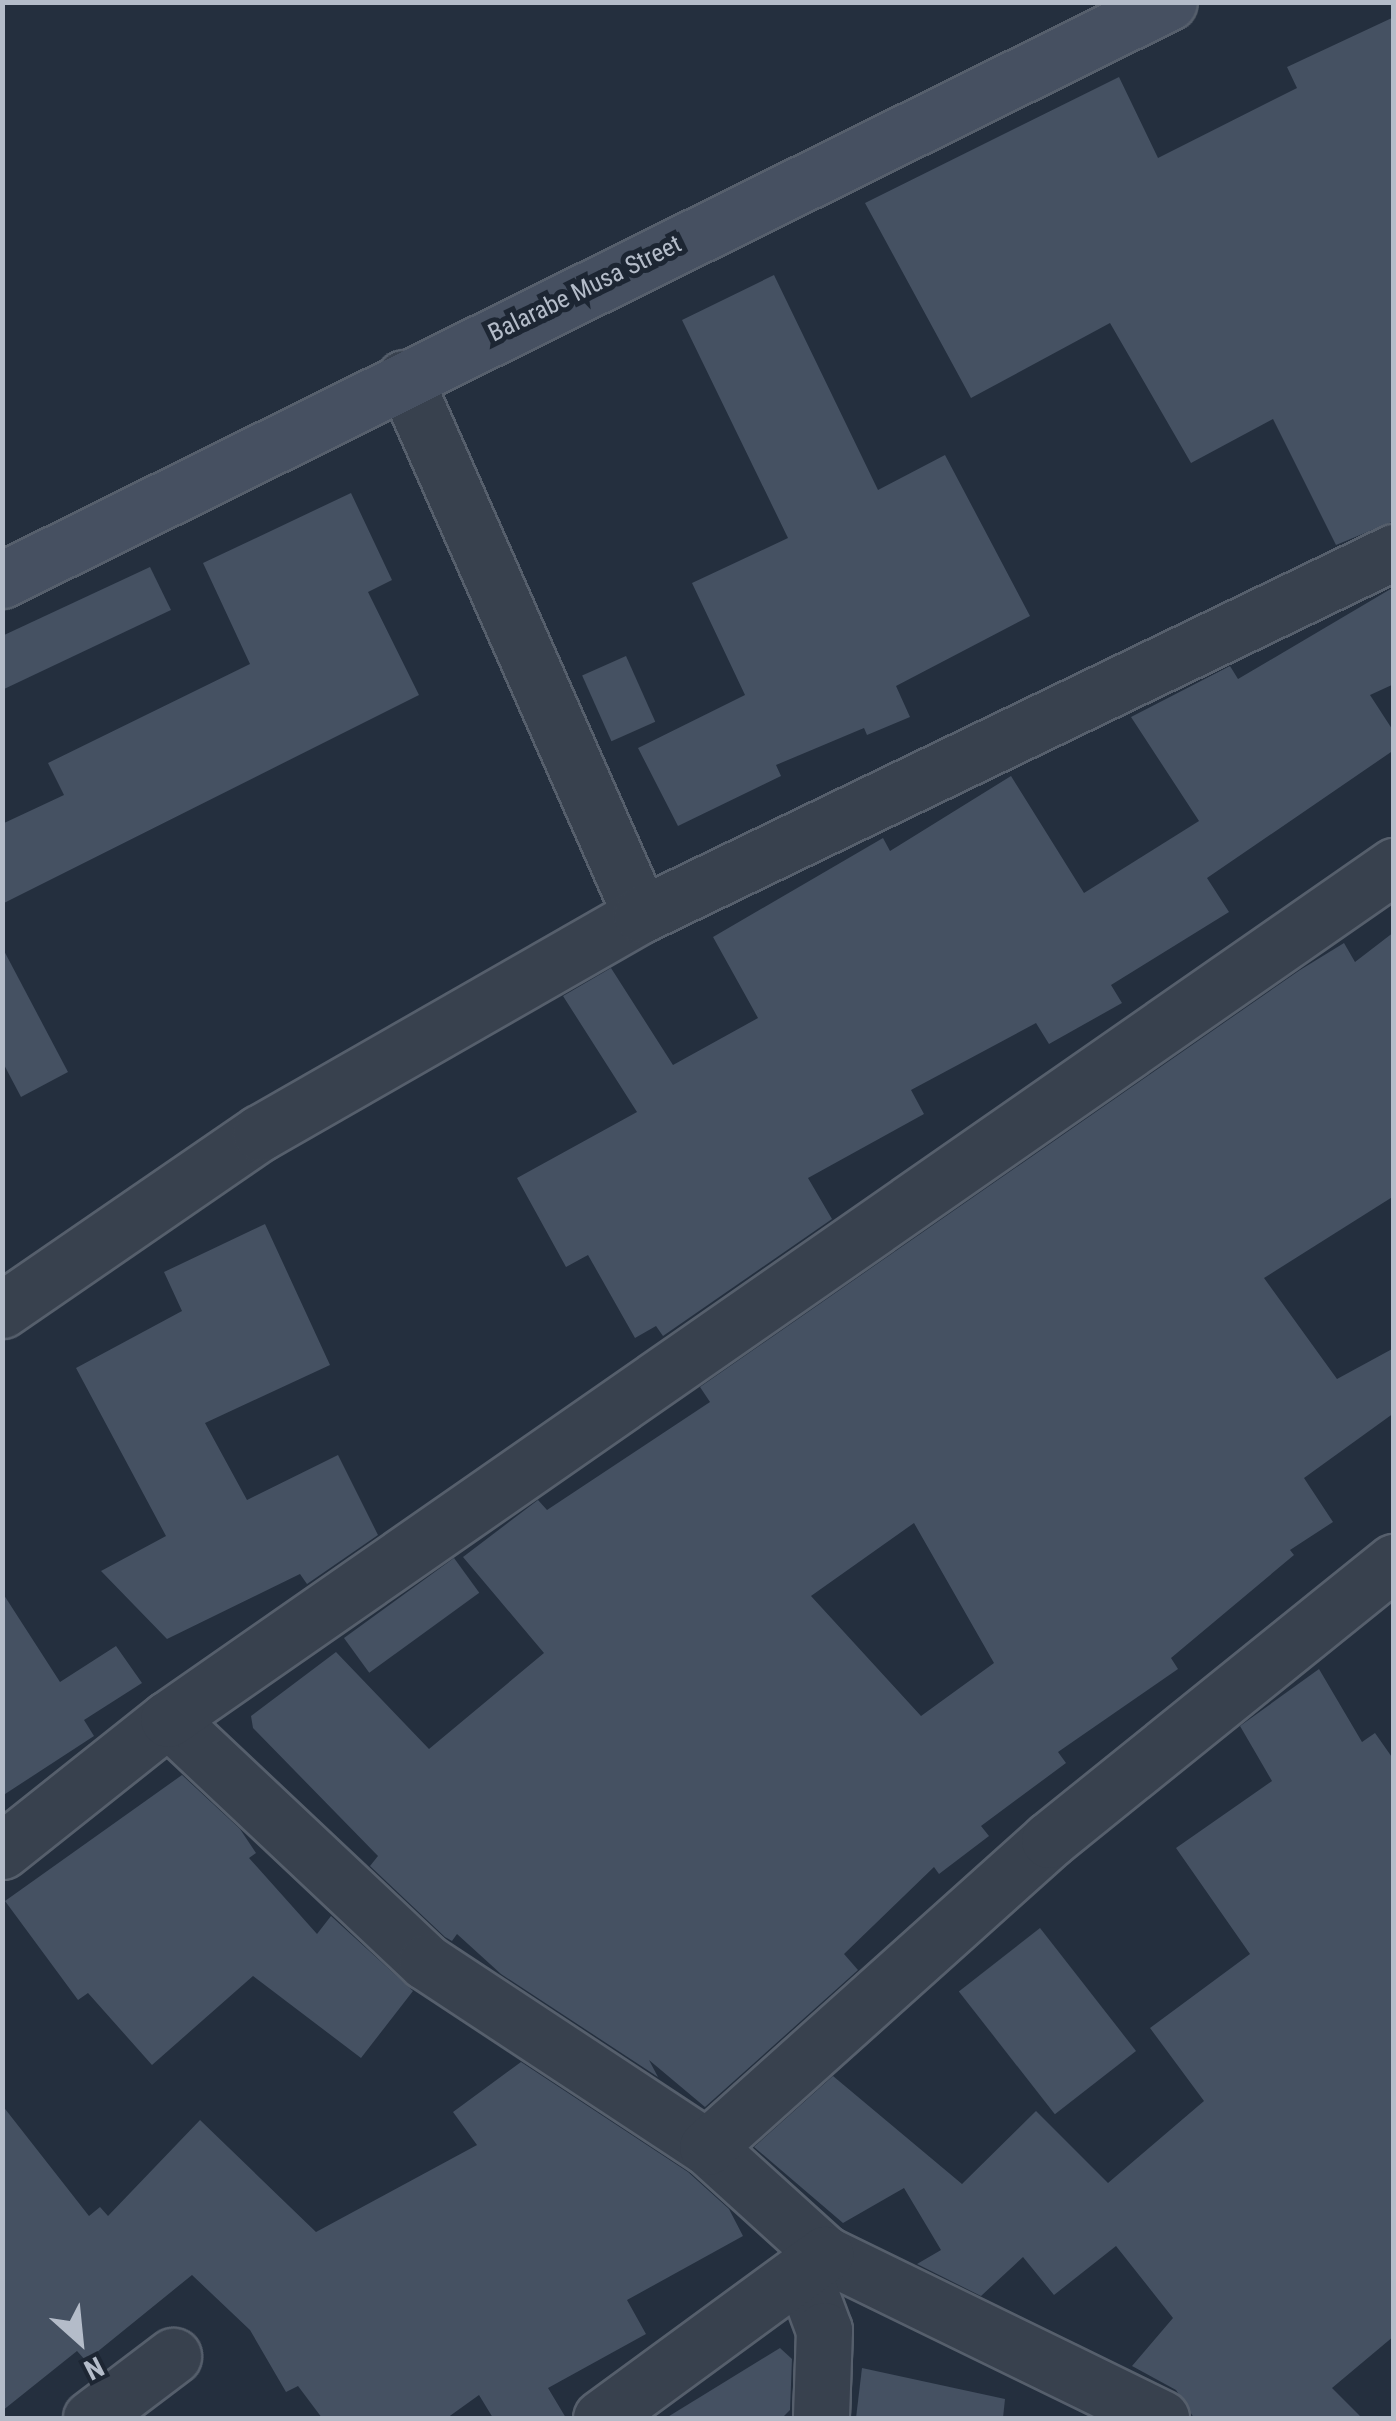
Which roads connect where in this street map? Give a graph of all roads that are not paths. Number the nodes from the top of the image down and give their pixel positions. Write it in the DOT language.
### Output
graph roads {
  1 [pos="1169,2"];
  2 [pos="404,378"];
  3 [pos="1394,552"];
  4 [pos="2,580"];
  5 [pos="1394,866"];
  6 [pos="640,915"];
  7 [pos="2,1310"];
  8 [pos="1394,1562"];
  9 [pos="168,1719"];
  10 [pos="2,1850"];
  11 [pos="706,2148"];
  12 [pos="813,2262"];
  13 [pos="173,2356"];
  14 [pos="91,2418"];
  15 [pos="601,2418"];
  16 [pos="821,2418"];
  17 [pos="1161,2418"];
  1 -- 2 [label="street, Balarabe Musa Street"];
  2 -- 4 [label="street, Balarabe Musa Street"];
  2 -- 6 [label="street"];
  3 -- 6 [label="street"];
  5 -- 9 [label="street"];
  6 -- 7 [label="street"];
  8 -- 11 [label="street"];
  9 -- 10 [label="street"];
  9 -- 11 [label="street"];
  11 -- 12 [label="street"];
  12 -- 15 [label="street"];
  12 -- 16 [label="street"];
  12 -- 17 [label="street"];
  13 -- 14 [label="street"];
}
